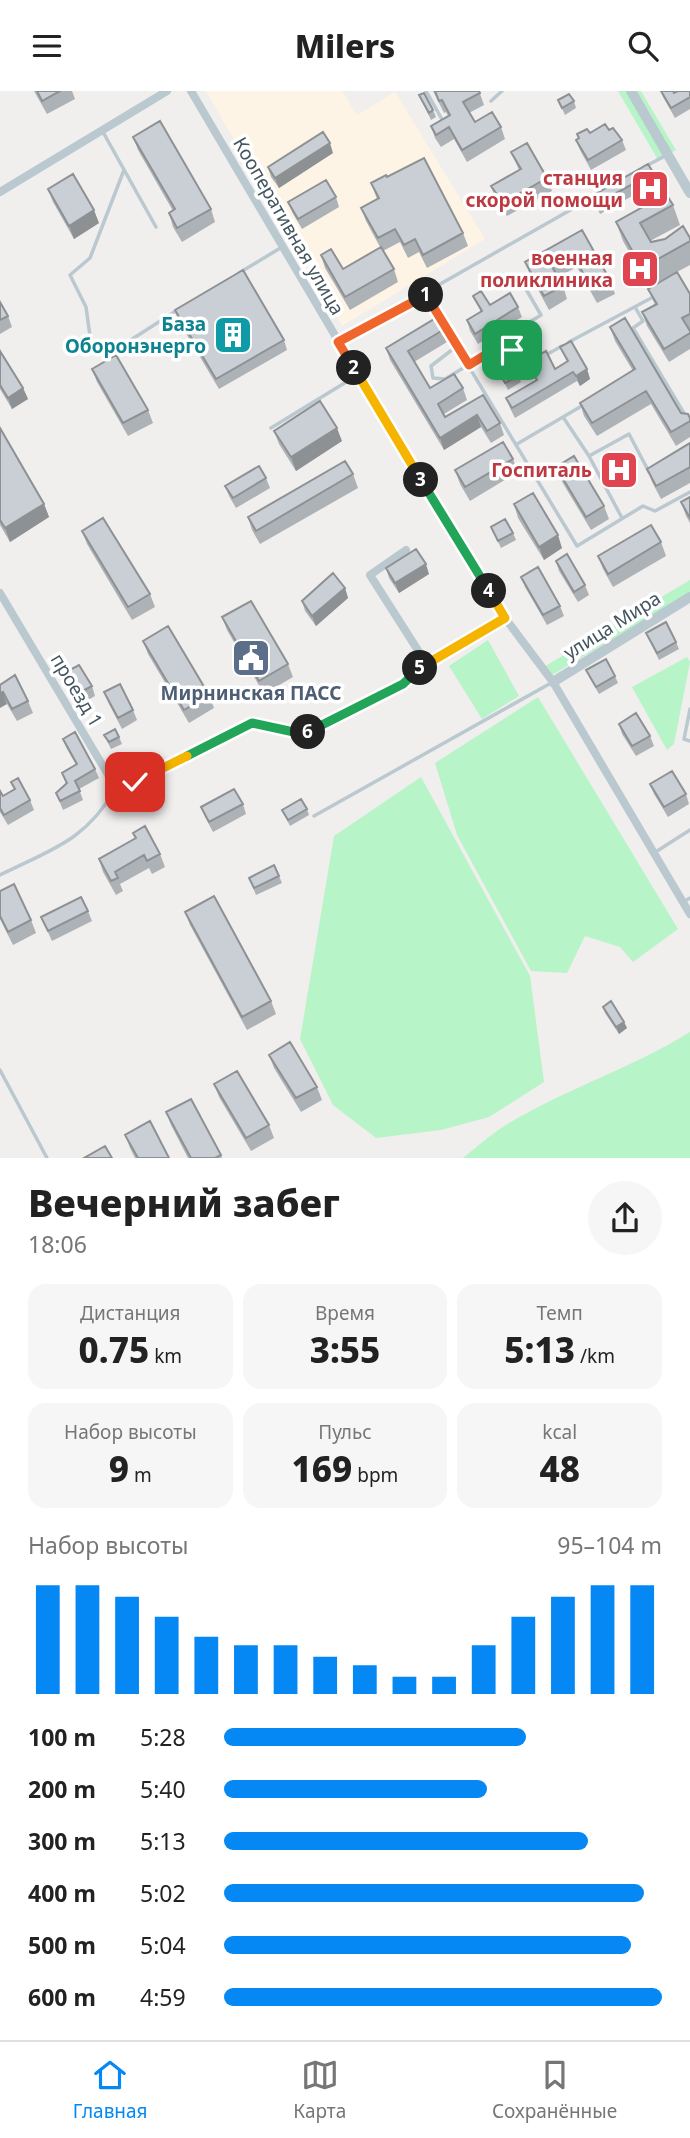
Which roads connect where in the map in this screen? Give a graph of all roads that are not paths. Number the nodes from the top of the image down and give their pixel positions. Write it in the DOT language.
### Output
graph roads {
  1 [pos="167,91"];
  2 [pos="191,91"];
  3 [pos="426,91"];
  4 [pos="502,91"];
  5 [pos="631,91"];
  6 [pos="491,101"];
  7 [pos="446,127"];
  8 [pos="102,131"];
  9 [pos="667,154"];
  10 [pos="642,168"];
  11 [pos="124,170"];
  12 [pos="606,189"];
  13 [pos="0,192"];
  14 [pos="690,193"];
  15 [pos="156,227"];
  16 [pos="282,247"];
  17 [pos="234,275"];
  18 [pos="523,284"];
  19 [pos="665,291"];
  20 [pos="425,294"];
  21 [pos="187,304"];
  22 [pos="635,307"];
  23 [pos="519,329"];
  24 [pos="90,336"];
  25 [pos="126,342"];
  26 [pos="338,342"];
  27 [pos="457,345"];
  28 [pos="498,347"];
  29 [pos="478,359"];
  30 [pos="469,365"];
  31 [pos="358,375"];
  32 [pos="595,398"];
  33 [pos="563,418"];
  34 [pos="690,424"];
  35 [pos="271,428"];
  36 [pos="516,445"];
  37 [pos="589,456"];
  38 [pos="652,478"];
  39 [pos="690,492"];
  40 [pos="622,518"];
  41 [pos="406,550"];
  42 [pos="0,593"];
  43 [pos="690,597"];
  44 [pos="505,618"];
  45 [pos="426,663"];
  46 [pos="553,682"];
  47 [pos="690,709"];
  48 [pos="690,741"];
  49 [pos="116,787"];
  50 [pos="314,816"];
  51 [pos="690,830"];
  52 [pos="654,853"];
  53 [pos="0,876"];
  54 [pos="687,900"];
  55 [pos="690,913"];
  56 [pos="0,1070"];
  57 [pos="47,1158"];
  1 -- 8 [label="street"];
  2 -- 16 [label="street, Кооперативная улица"];
  3 -- 7 [label="lane"];
  4 -- 6 [label="lane"];
  5 -- 9 [label="street"];
  8 -- 11 [label="lane"];
  8 -- 13 [label="street"];
  9 -- 10 [label="lane"];
  9 -- 14 [label="street"];
  11 -- 15 [label="lane"];
  11 -- 24 [label="lane"];
  12 -- 20 [label="lane"];
  16 -- 17 [label="lane"];
  16 -- 26 [label="street, Кооперативная улица"];
  18 -- 23 [label="lane"];
  19 -- 22 [label="lane"];
  20 -- 26 [label="lane"];
  20 -- 27 [label="lane"];
  21 -- 25 [label="lane"];
  22 -- 29 [label="lane"];
  22 -- 34 [label="lane"];
  23 -- 28 [label="lane"];
  23 -- 28 [label="lane"];
  26 -- 31 [label="street, Кооперативная улица"];
  27 -- 30 [label="lane"];
  27 -- 30 [label="lane"];
  28 -- 29 [label="lane"];
  29 -- 30 [label="lane"];
  30 -- 36 [label="lane"];
  31 -- 35 [label="lane"];
  31 -- 44 [label="street, Кооперативная улица"];
  32 -- 33 [label="lane"];
  33 -- 36 [label="lane"];
  33 -- 37 [label="lane"];
  36 -- 40 [label="lane"];
  37 -- 38 [label="lane"];
  37 -- 40 [label="lane"];
  39 -- 40 [label="lane"];
  41 -- 45 [label="street"];
  42 -- 49 [label="street, проезд 1"];
  43 -- 46 [label="street, улица Мира"];
  44 -- 45 [label="street"];
  44 -- 46 [label="street, Кооперативная улица"];
  45 -- 49 [label="street"];
  46 -- 50 [label="lane"];
  46 -- 52 [label="street, Кооперативная улица"];
  47 -- 48 [label="lane"];
  49 -- 53 [label="lane"];
  51 -- 52 [label="lane"];
  52 -- 54 [label="street, Кооперативная улица"];
  54 -- 55 [label="street, Кооперативная улица"];
  56 -- 57 [label="lane"];
}
